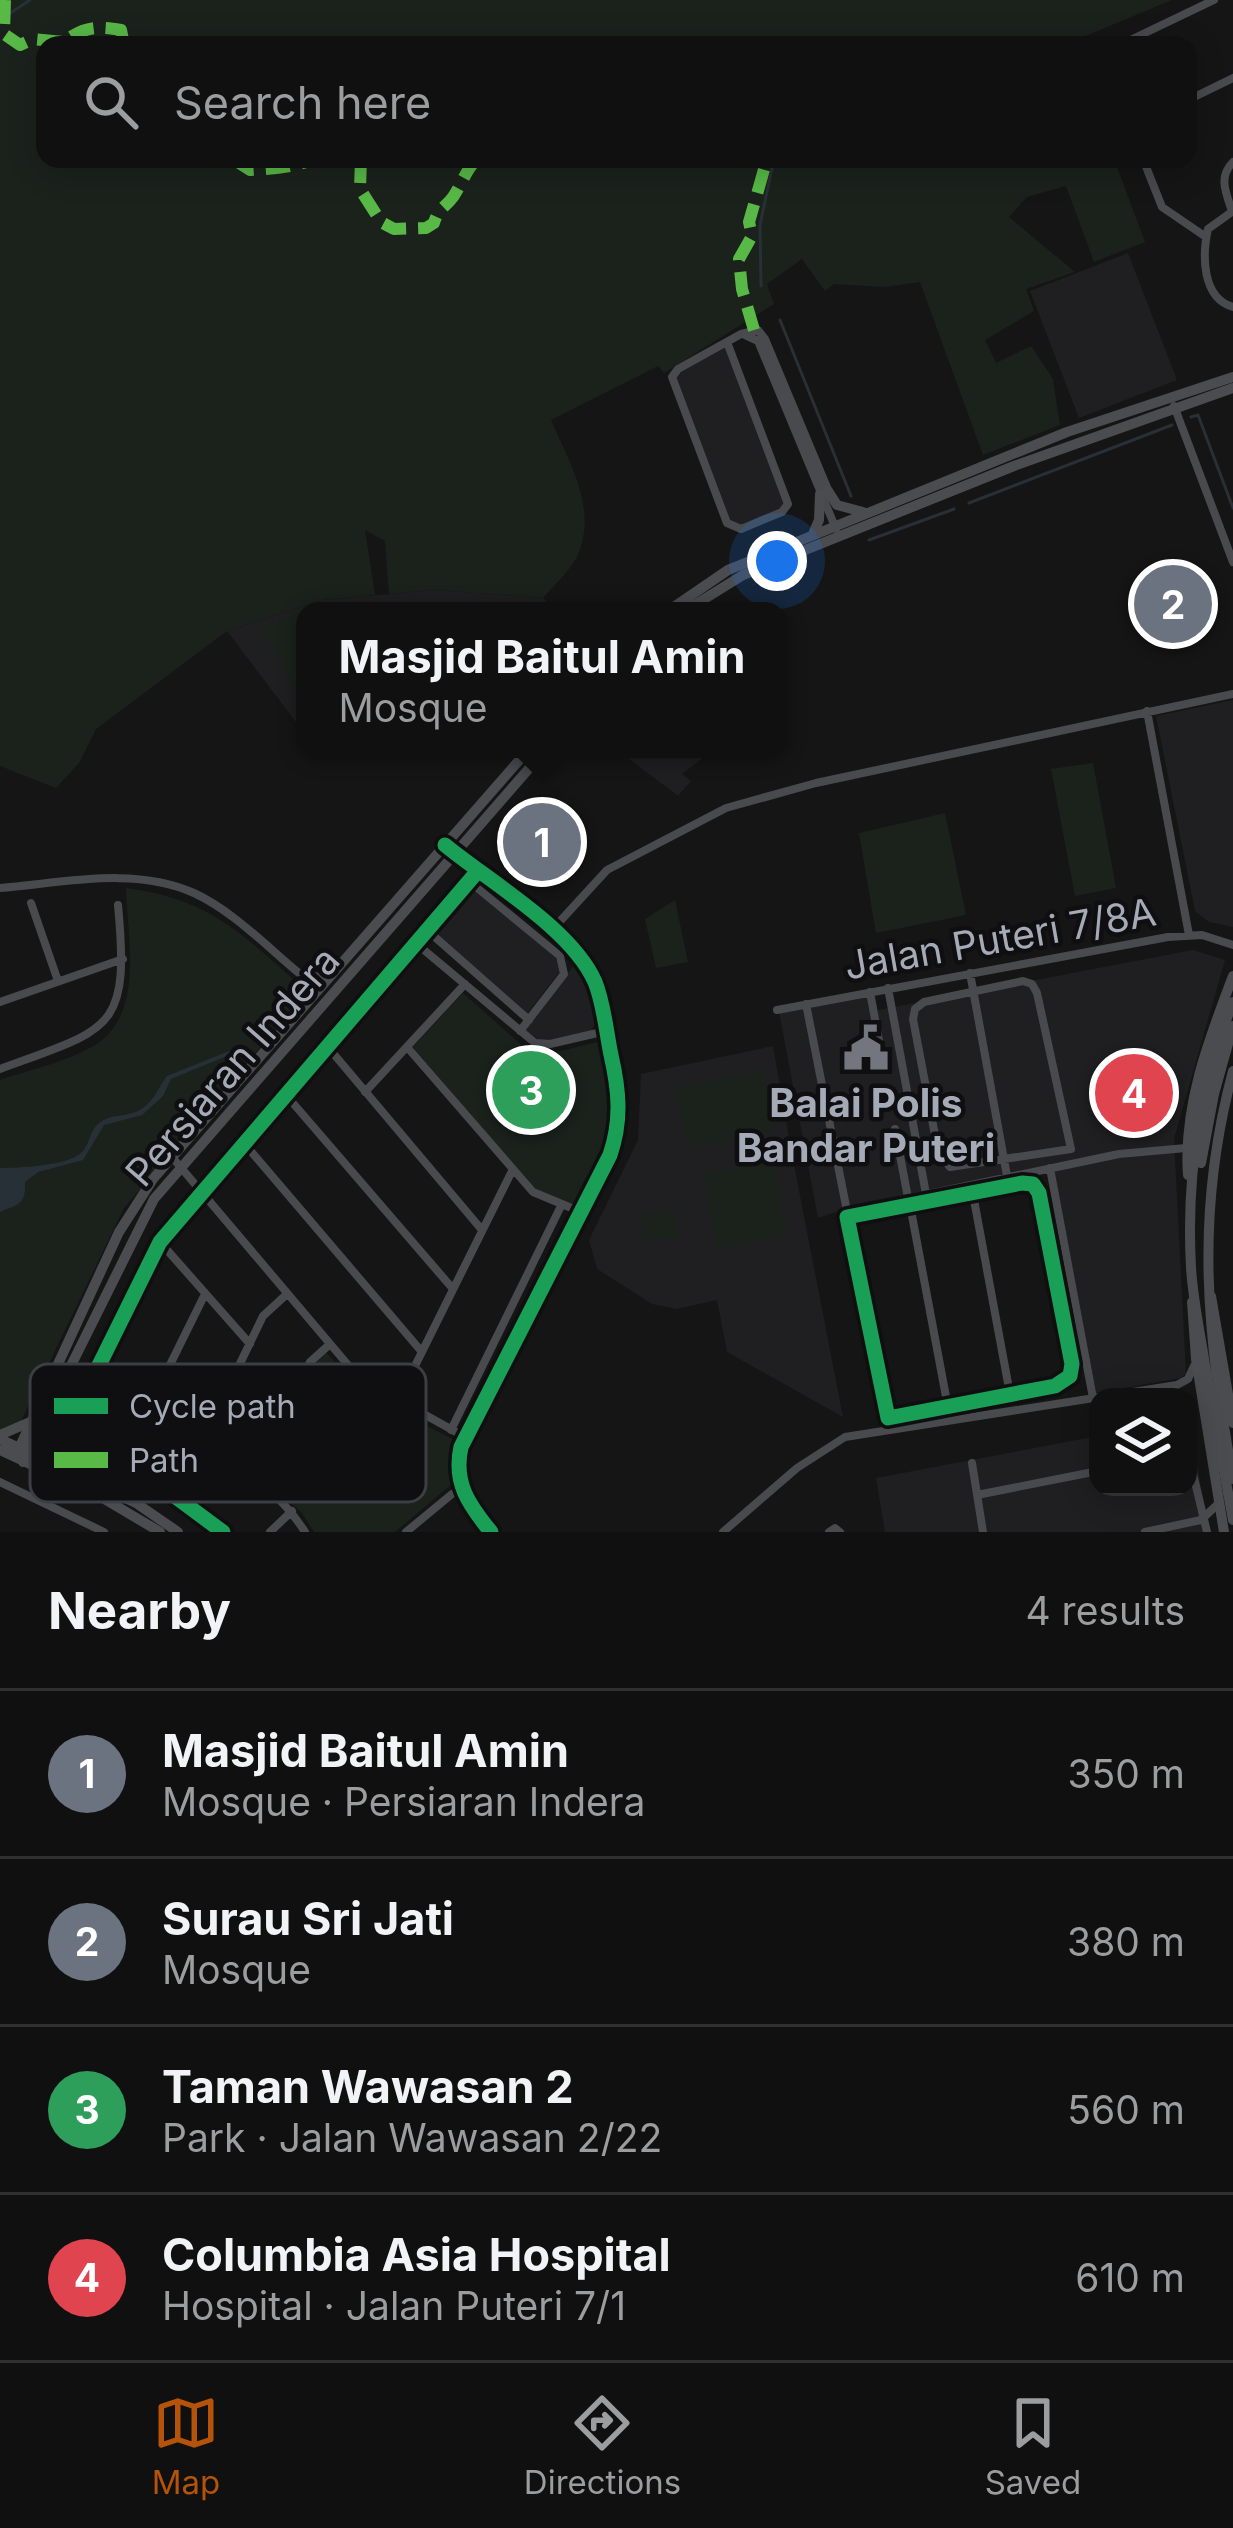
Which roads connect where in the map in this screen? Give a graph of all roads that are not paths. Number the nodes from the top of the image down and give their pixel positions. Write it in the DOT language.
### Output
graph roads {
  1 [pos="1214,0"];
  2 [pos="1139,36"];
  3 [pos="1233,78"];
  4 [pos="1197,96"];
  5 [pos="1233,162"];
  6 [pos="1147,168"];
  7 [pos="1232,211"];
  8 [pos="1206,237"];
  9 [pos="1233,307"];
  10 [pos="731,340"];
  11 [pos="1233,376"];
  12 [pos="1233,388"];
  13 [pos="1172,400"];
  14 [pos="824,492"];
  15 [pos="868,512"];
  16 [pos="841,530"];
  17 [pos="811,536"];
  18 [pos="1233,562"];
  19 [pos="681,602"];
  20 [pos="699,602"];
  21 [pos="1233,694"];
  22 [pos="1147,711"];
  23 [pos="522,758"];
  24 [pos="537,758"];
  25 [pos="450,849"];
  26 [pos="477,872"];
  27 [pos="470,882"];
  28 [pos="0,888"];
  29 [pos="31,903"];
  30 [pos="118,905"];
  31 [pos="1186,914"];
  32 [pos="552,930"];
  33 [pos="428,931"];
  34 [pos="1189,935"];
  35 [pos="1202,935"];
  36 [pos="1168,937"];
  37 [pos="418,944"];
  38 [pos="1233,945"];
  39 [pos="123,959"];
  40 [pos="970,973"];
  41 [pos="1233,976"];
  42 [pos="304,977"];
  43 [pos="58,981"];
  44 [pos="465,984"];
  45 [pos="325,988"];
  46 [pos="888,988"];
  47 [pos="870,992"];
  48 [pos="973,992"];
  49 [pos="0,1002"];
  50 [pos="1233,1002"];
  51 [pos="307,1003"];
  52 [pos="806,1004"];
  53 [pos="777,1010"];
  54 [pos="529,1020"];
  55 [pos="1233,1026"];
  56 [pos="520,1031"];
  57 [pos="606,1031"];
  58 [pos="327,1046"];
  59 [pos="407,1047"];
  60 [pos="882,1058"];
  61 [pos="0,1070"];
  62 [pos="1233,1071"];
  63 [pos="365,1092"];
  64 [pos="286,1095"];
  65 [pos="895,1129"];
  66 [pos="243,1142"];
  67 [pos="1186,1148"];
  68 [pos="1004,1159"];
  69 [pos="176,1162"];
  70 [pos="513,1168"];
  71 [pos="1050,1168"];
  72 [pos="1007,1176"];
  73 [pos="972,1189"];
  74 [pos="202,1190"];
  75 [pos="926,1194"];
  76 [pos="909,1202"];
  77 [pos="561,1205"];
  78 [pos="581,1212"];
  79 [pos="847,1214"];
  80 [pos="1192,1214"];
  81 [pos="482,1230"];
  82 [pos="160,1242"];
  83 [pos="1070,1277"];
  84 [pos="1056,1280"];
  85 [pos="1193,1287"];
  86 [pos="1208,1287"];
  87 [pos="453,1289"];
  88 [pos="205,1294"];
  89 [pos="287,1294"];
  90 [pos="250,1344"];
  91 [pos="330,1344"];
  92 [pos="422,1352"];
  93 [pos="1196,1359"];
  94 [pos="67,1364"];
  95 [pos="100,1364"];
  96 [pos="171,1364"];
  97 [pos="240,1364"];
  98 [pos="311,1364"];
  99 [pos="349,1364"];
  100 [pos="416,1364"];
  101 [pos="1211,1377"];
  102 [pos="1177,1385"];
  103 [pos="1091,1388"];
  104 [pos="1158,1388"];
  105 [pos="1010,1394"];
  106 [pos="1202,1397"];
  107 [pos="1089,1399"];
  108 [pos="948,1405"];
  109 [pos="426,1416"];
  110 [pos="950,1418"];
  111 [pos="1233,1423"];
  112 [pos="30,1426"];
  113 [pos="452,1430"];
  114 [pos="30,1436"];
  115 [pos="0,1437"];
  116 [pos="465,1438"];
  117 [pos="0,1450"];
  118 [pos="21,1454"];
  119 [pos="30,1457"];
  120 [pos="30,1459"];
  121 [pos="972,1463"];
  122 [pos="1089,1473"];
  123 [pos="1233,1479"];
  124 [pos="0,1482"];
  125 [pos="452,1494"];
  126 [pos="977,1495"];
  127 [pos="30,1496"];
  128 [pos="1196,1496"];
  129 [pos="1233,1497"];
  130 [pos="1218,1499"];
  131 [pos="42,1502"];
  132 [pos="109,1502"];
  133 [pos="134,1502"];
  134 [pos="185,1502"];
  135 [pos="281,1502"];
  136 [pos="292,1511"];
  137 [pos="1201,1520"];
  138 [pos="1233,1521"];
  139 [pos="104,1532"];
  140 [pos="160,1532"];
  141 [pos="178,1532"];
  142 [pos="223,1532"];
  143 [pos="270,1532"];
  144 [pos="305,1532"];
  145 [pos="406,1532"];
  146 [pos="490,1532"];
  147 [pos="723,1532"];
  148 [pos="829,1532"];
  149 [pos="840,1532"];
  150 [pos="983,1532"];
  151 [pos="1144,1532"];
  152 [pos="1207,1532"];
  153 [pos="1225,1532"];
  1 -- 2 [label="street"];
  3 -- 4 [label="street"];
  5 -- 7 [label="street"];
  6 -- 8 [label="street"];
  7 -- 8 [label="street"];
  8 -- 9 [label="street"];
  10 -- 10 [label="street"];
  10 -- 14 [label="street"];
  11 -- 13 [label="main road"];
  12 -- 13 [label="main road"];
  13 -- 15 [label="main road"];
  13 -- 16 [label="main road"];
  13 -- 18 [label="street"];
  14 -- 15 [label="main road"];
  14 -- 16 [label="street"];
  14 -- 17 [label="main road"];
  15 -- 16 [label="main road"];
  16 -- 17 [label="main road"];
  16 -- 20 [label="main road"];
  17 -- 19 [label="main road"];
  21 -- 22 [label="street"];
  22 -- 31 [label="street"];
  22 -- 32 [label="street"];
  23 -- 25 [label="main road, Persiaran Indera"];
  24 -- 25 [label="main road, Persiaran Indera"];
  25 -- 26 [label="street"];
  25 -- 45 [label="main road, Persiaran Indera"];
  25 -- 45 [label="main road, Persiaran Indera"];
  26 -- 27 [label="street"];
  26 -- 32 [label="street"];
  27 -- 33 [label="street"];
  27 -- 54 [label="street"];
  28 -- 42 [label="street"];
  29 -- 43 [label="street"];
  30 -- 39 [label="street"];
  31 -- 34 [label="street"];
  31 -- 35 [label="street"];
  31 -- 36 [label="street"];
  32 -- 57 [label="street"];
  33 -- 37 [label="street"];
  33 -- 54 [label="street"];
  34 -- 35 [label="street, Jalan Puteri 7/8A"];
  34 -- 36 [label="street, Jalan Puteri 7/8A"];
  35 -- 38 [label="street, Jalan Puteri 7/8A"];
  36 -- 40 [label="street, Jalan Puteri 7/8A"];
  37 -- 44 [label="street"];
  37 -- 58 [label="street"];
  39 -- 43 [label="street"];
  39 -- 61 [label="street"];
  40 -- 46 [label="street, Jalan Puteri 7/8A"];
  40 -- 48 [label="street"];
  41 -- 67 [label="main road"];
  42 -- 45 [label="main road"];
  42 -- 51 [label="main road"];
  43 -- 49 [label="street"];
  44 -- 56 [label="street"];
  44 -- 59 [label="street"];
  45 -- 51 [label="main road, Persiaran Indera"];
  45 -- 69 [label="main road, Persiaran Indera"];
  46 -- 47 [label="street, Jalan Puteri 7/8A"];
  46 -- 75 [label="street"];
  47 -- 52 [label="street, Jalan Puteri 7/8A"];
  47 -- 60 [label="street"];
  48 -- 68 [label="street"];
  48 -- 68 [label="street"];
  48 -- 68 [label="street"];
  50 -- 80 [label="main road"];
  51 -- 69 [label="main road, Persiaran Indera"];
  52 -- 53 [label="street, Jalan Puteri 7/8A"];
  52 -- 79 [label="street"];
  54 -- 56 [label="street"];
  55 -- 80 [label="main road"];
  56 -- 57 [label="street"];
  57 -- 78 [label="street"];
  58 -- 63 [label="street"];
  58 -- 64 [label="street"];
  59 -- 63 [label="street"];
  59 -- 70 [label="street"];
  62 -- 86 [label="main road"];
  63 -- 81 [label="street"];
  64 -- 66 [label="street"];
  64 -- 87 [label="street"];
  65 -- 76 [label="street"];
  66 -- 74 [label="street"];
  66 -- 92 [label="street"];
  67 -- 71 [label="street"];
  67 -- 80 [label="main road"];
  68 -- 72 [label="street"];
  69 -- 74 [label="street"];
  69 -- 94 [label="main road, Persiaran Indera"];
  70 -- 77 [label="street"];
  70 -- 81 [label="street"];
  71 -- 72 [label="street"];
  71 -- 83 [label="street"];
  72 -- 73 [label="street"];
  73 -- 75 [label="street"];
  73 -- 76 [label="street"];
  73 -- 84 [label="street"];
  73 -- 105 [label="street"];
  74 -- 82 [label="street"];
  74 -- 89 [label="street"];
  75 -- 76 [label="street"];
  76 -- 79 [label="street"];
  76 -- 108 [label="street"];
  77 -- 78 [label="street"];
  77 -- 113 [label="street"];
  78 -- 116 [label="street"];
  79 -- 108 [label="street"];
  80 -- 85 [label="main road"];
  81 -- 87 [label="street"];
  82 -- 88 [label="street"];
  82 -- 95 [label="street"];
  83 -- 84 [label="street"];
  83 -- 103 [label="street"];
  84 -- 105 [label="street"];
  85 -- 93 [label="main road"];
  85 -- 101 [label="main road"];
  86 -- 101 [label="main road"];
  86 -- 111 [label="main road"];
  87 -- 92 [label="street"];
  88 -- 90 [label="street"];
  88 -- 96 [label="street"];
  89 -- 90 [label="street"];
  89 -- 91 [label="street"];
  90 -- 97 [label="street"];
  91 -- 98 [label="street"];
  91 -- 99 [label="street"];
  92 -- 100 [label="street"];
  93 -- 102 [label="street"];
  93 -- 106 [label="main road"];
  101 -- 123 [label="main road, bridge"];
  101 -- 138 [label="main road, bridge"];
  102 -- 104 [label="street"];
  102 -- 106 [label="street"];
  105 -- 108 [label="street"];
  106 -- 130 [label="main road"];
  107 -- 110 [label="street"];
  108 -- 110 [label="street"];
  109 -- 113 [label="street"];
  110 -- 147 [label="street"];
  112 -- 115 [label="main road"];
  113 -- 116 [label="street"];
  114 -- 118 [label="main road, Persiaran Indera"];
  115 -- 118 [label="main road"];
  116 -- 146 [label="street"];
  117 -- 118 [label="main road"];
  118 -- 119 [label="main road"];
  118 -- 120 [label="main road"];
  121 -- 126 [label="street"];
  122 -- 126 [label="street"];
  124 -- 127 [label="street"];
  125 -- 145 [label="street"];
  126 -- 150 [label="street"];
  128 -- 137 [label="street"];
  129 -- 130 [label="main road"];
  130 -- 137 [label="street"];
  130 -- 153 [label="main road"];
  131 -- 139 [label="street"];
  132 -- 140 [label="main road"];
  133 -- 141 [label="main road"];
  134 -- 142 [label="street"];
  135 -- 136 [label="street"];
  136 -- 143 [label="street"];
  136 -- 144 [label="street"];
  137 -- 151 [label="street"];
  137 -- 152 [label="street"];
  137 -- 153 [label="street"];
  138 -- 153 [label="main road"];
  148 -- 149 [label="street"];
}
